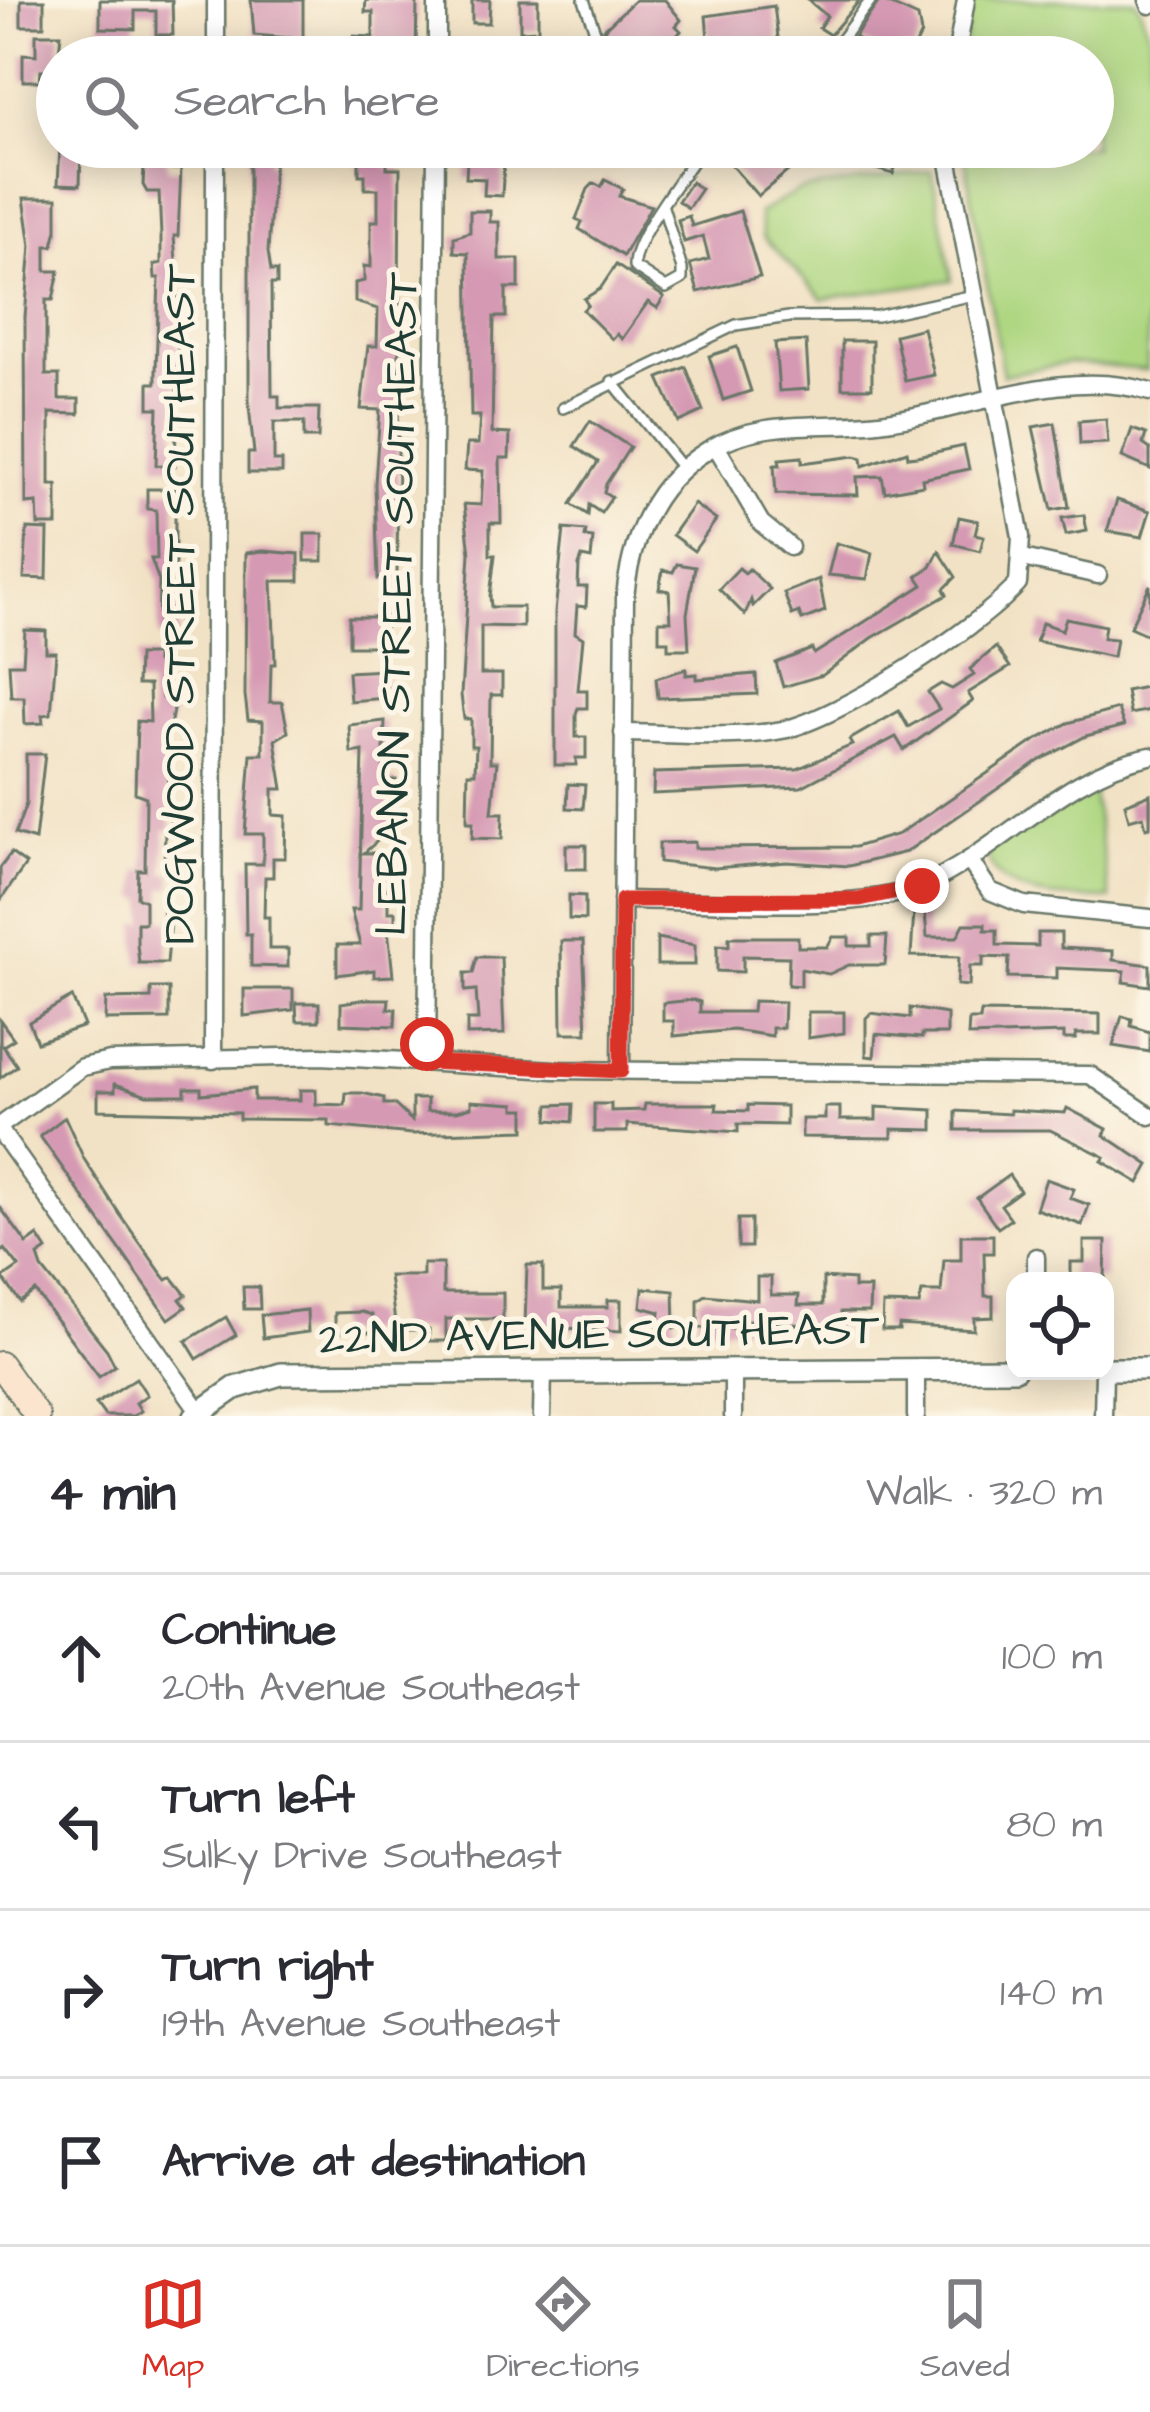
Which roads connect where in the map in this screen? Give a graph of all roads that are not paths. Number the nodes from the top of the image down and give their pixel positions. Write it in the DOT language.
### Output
graph roads {
  1 [pos="216,0"];
  2 [pos="437,0"];
  3 [pos="584,0"];
  4 [pos="872,0"];
  5 [pos="966,0"];
  6 [pos="216,36"];
  7 [pos="436,36"];
  8 [pos="597,36"];
  9 [pos="844,36"];
  10 [pos="960,36"];
  11 [pos="215,168"];
  12 [pos="436,168"];
  13 [pos="689,168"];
  14 [pos="950,168"];
  15 [pos="663,208"];
  16 [pos="974,295"];
  17 [pos="612,381"];
  18 [pos="1150,392"];
  19 [pos="994,399"];
  20 [pos="563,408"];
  21 [pos="716,446"];
  22 [pos="682,468"];
  23 [pos="790,547"];
  24 [pos="1023,558"];
  25 [pos="1098,574"];
  26 [pos="623,733"];
  27 [pos="1150,756"];
  28 [pos="969,860"];
  29 [pos="622,900"];
  30 [pos="1150,918"];
  31 [pos="213,1060"];
  32 [pos="427,1062"];
  33 [pos="621,1071"];
  34 [pos="1150,1116"];
  35 [pos="0,1128"];
  36 [pos="1036,1257"];
  37 [pos="1036,1272"];
  38 [pos="0,1364"];
  39 [pos="916,1369"];
  40 [pos="1006,1369"];
  41 [pos="1150,1369"];
  42 [pos="733,1370"];
  43 [pos="1114,1370"];
  44 [pos="543,1372"];
  45 [pos="1104,1380"];
  46 [pos="200,1415"];
  47 [pos="37,1416"];
  48 [pos="542,1416"];
  49 [pos="733,1416"];
  50 [pos="916,1416"];
  51 [pos="1103,1416"];
  1 -- 6 [label="street"];
  2 -- 7 [label="street"];
  3 -- 8 [label="lane"];
  4 -- 9 [label="lane"];
  5 -- 10 [label="street"];
  11 -- 31 [label="street, DOGWOOD STREET SOUTHEAST"];
  12 -- 32 [label="street, LEBANON STREET SOUTHEAST"];
  13 -- 15 [label="lane"];
  14 -- 16 [label="street"];
  15 -- 15 [label="lane"];
  16 -- 17 [label="lane"];
  16 -- 19 [label="street"];
  17 -- 20 [label="lane"];
  17 -- 22 [label="lane"];
  18 -- 19 [label="street"];
  19 -- 21 [label="street"];
  19 -- 24 [label="street"];
  21 -- 22 [label="street"];
  21 -- 23 [label="street"];
  22 -- 26 [label="street"];
  24 -- 25 [label="street"];
  24 -- 26 [label="street"];
  26 -- 29 [label="street"];
  27 -- 28 [label="street"];
  28 -- 29 [label="street"];
  28 -- 30 [label="street"];
  29 -- 33 [label="street"];
  31 -- 32 [label="street"];
  31 -- 35 [label="street"];
  32 -- 33 [label="street"];
  33 -- 34 [label="street"];
  35 -- 46 [label="street"];
  36 -- 37 [label="street"];
  38 -- 47 [label="main road"];
  39 -- 40 [label="street, 22ND AVENUE SOUTHEAST"];
  39 -- 42 [label="street, 22ND AVENUE SOUTHEAST"];
  39 -- 50 [label="street"];
  41 -- 43 [label="street"];
  42 -- 44 [label="street, 22ND AVENUE SOUTHEAST"];
  42 -- 49 [label="street"];
  44 -- 46 [label="street, 22ND AVENUE SOUTHEAST"];
  44 -- 48 [label="street"];
  45 -- 51 [label="street"];
}
